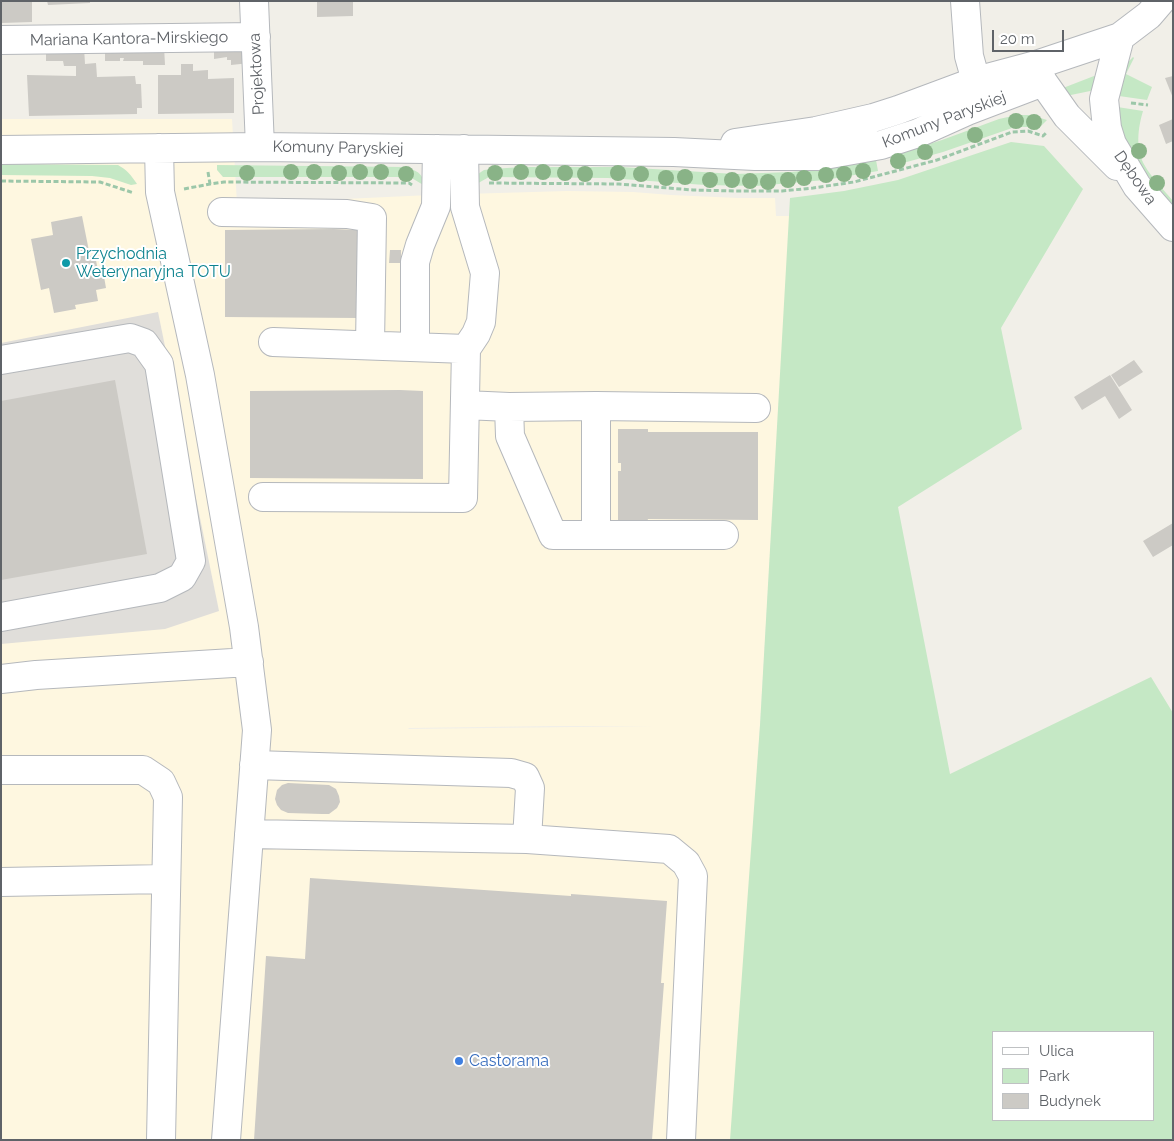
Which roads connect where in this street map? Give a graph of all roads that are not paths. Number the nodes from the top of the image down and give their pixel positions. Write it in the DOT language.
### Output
graph roads {
  1 [pos="254,1"];
  2 [pos="965,1"];
  3 [pos="1161,1"];
  4 [pos="256,37"];
  5 [pos="1120,37"];
  6 [pos="1,40"];
  7 [pos="1039,74"];
  8 [pos="976,81"];
  9 [pos="260,147"];
  10 [pos="159,148"];
  11 [pos="437,149"];
  12 [pos="464,149"];
  13 [pos="1,150"];
  14 [pos="674,152"];
  15 [pos="1137,186"];
  16 [pos="222,212"];
  17 [pos="1173,227"];
  18 [pos="273,342"];
  19 [pos="370,345"];
  20 [pos="415,347"];
  21 [pos="466,349"];
  22 [pos="1,360"];
  23 [pos="465,405"];
  24 [pos="509,406"];
  25 [pos="596,406"];
  26 [pos="756,408"];
  27 [pos="263,497"];
  28 [pos="596,535"];
  29 [pos="724,535"];
  30 [pos="1,617"];
  31 [pos="248,662"];
  32 [pos="1,679"];
  33 [pos="254,765"];
  34 [pos="1,770"];
  35 [pos="249,834"];
  36 [pos="526,839"];
  37 [pos="166,879"];
  38 [pos="1,882"];
  39 [pos="161,1140"];
  40 [pos="226,1140"];
  41 [pos="681,1140"];
  1 -- 4 [label="street, Projektowa"];
  2 -- 8 [label="street"];
  3 -- 5 [label="street"];
  4 -- 6 [label="street, Mariana Kantora-Mirskiego"];
  4 -- 9 [label="street, Projektowa"];
  5 -- 7 [label="street"];
  5 -- 15 [label="street, Dębowa"];
  7 -- 8 [label="street, Komuny Paryskiej"];
  7 -- 14 [label="street, Komuny Paryskiej"];
  7 -- 15 [label="street"];
  8 -- 14 [label="street, Komuny Paryskiej"];
  9 -- 10 [label="street, Komuny Paryskiej"];
  9 -- 11 [label="street, Komuny Paryskiej"];
  10 -- 13 [label="street, Komuny Paryskiej"];
  10 -- 31 [label="street"];
  11 -- 12 [label="street, Komuny Paryskiej"];
  11 -- 20 [label="street"];
  12 -- 14 [label="street, Komuny Paryskiej"];
  12 -- 21 [label="street"];
  15 -- 17 [label="street, Dębowa"];
  16 -- 19 [label="street"];
  18 -- 19 [label="street"];
  19 -- 20 [label="street"];
  20 -- 21 [label="street"];
  21 -- 23 [label="street"];
  22 -- 30 [label="street"];
  23 -- 24 [label="street"];
  23 -- 27 [label="street"];
  24 -- 25 [label="street"];
  24 -- 28 [label="street"];
  25 -- 26 [label="street"];
  25 -- 28 [label="street"];
  28 -- 29 [label="street"];
  31 -- 32 [label="street"];
  31 -- 33 [label="street"];
  33 -- 35 [label="street"];
  33 -- 36 [label="street"];
  34 -- 37 [label="street"];
  35 -- 36 [label="street"];
  35 -- 40 [label="street"];
  36 -- 41 [label="street"];
  37 -- 38 [label="street"];
  37 -- 39 [label="street"];
}
